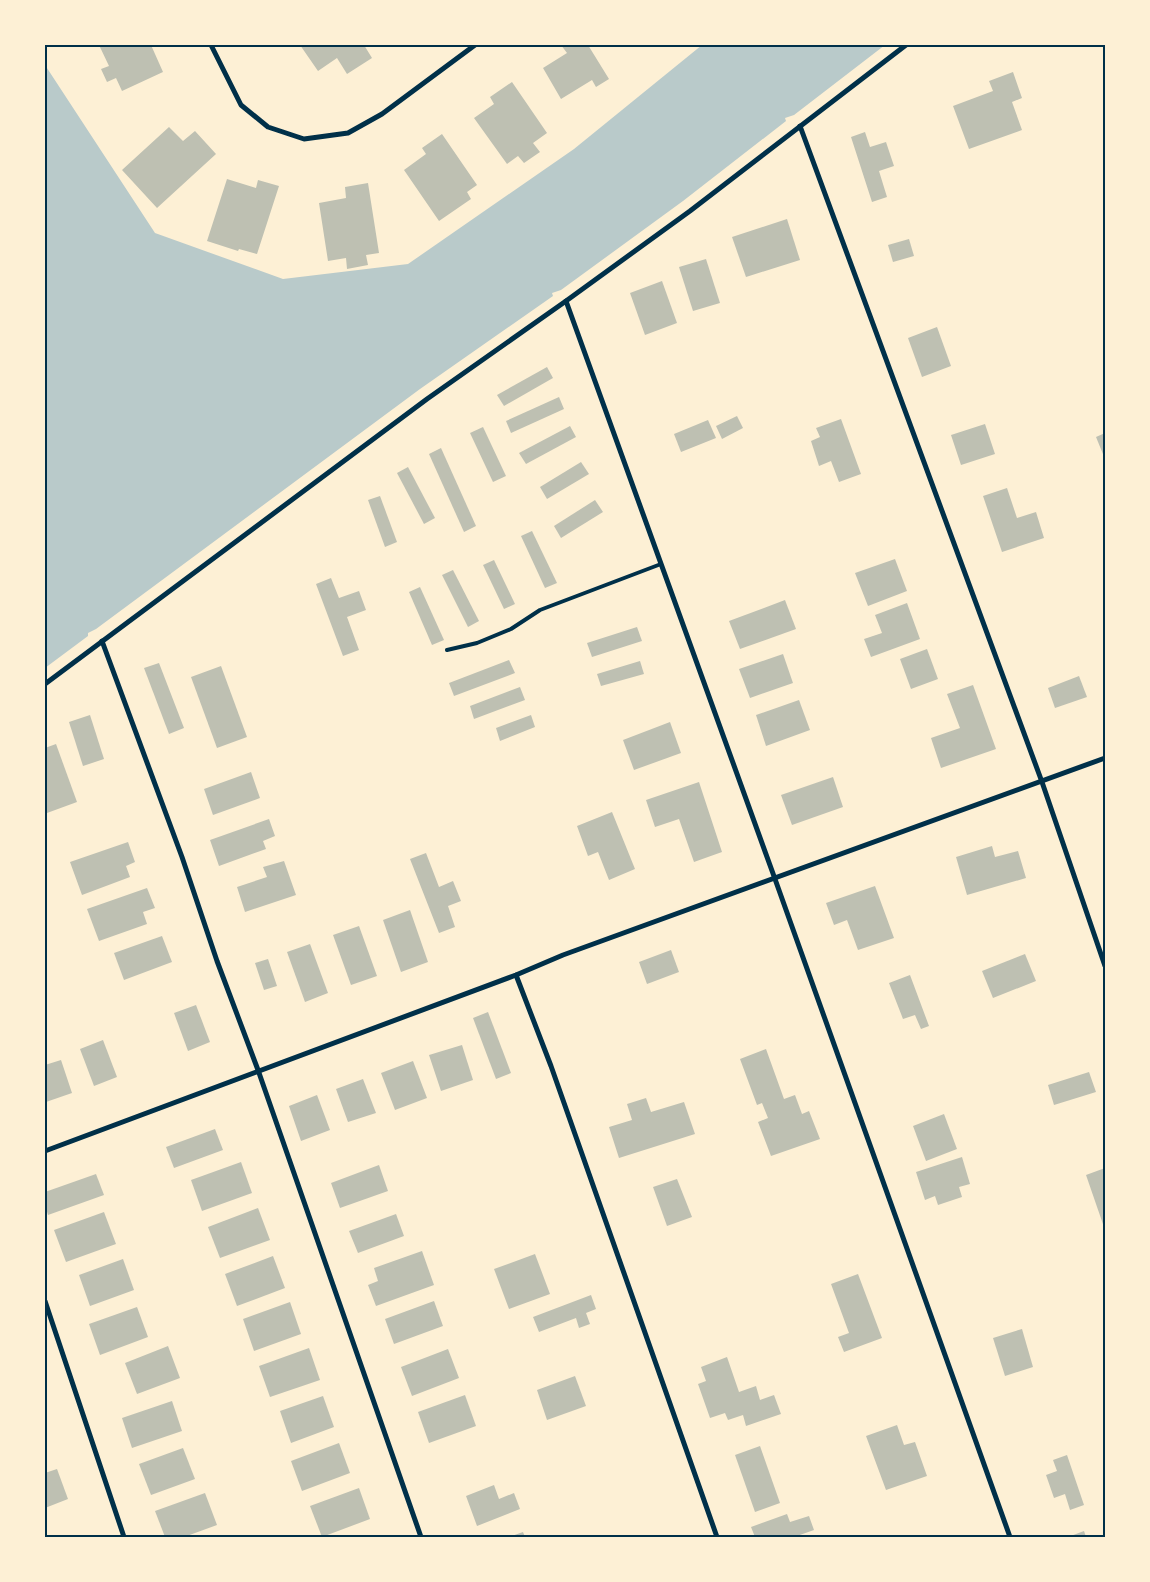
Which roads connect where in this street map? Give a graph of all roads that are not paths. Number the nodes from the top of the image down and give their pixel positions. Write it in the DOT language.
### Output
graph roads {
  1 [pos="211,45"];
  2 [pos="475,45"];
  3 [pos="906,45"];
  4 [pos="800,126"];
  5 [pos="566,301"];
  6 [pos="661,564"];
  7 [pos="102,641"];
  8 [pos="446,650"];
  9 [pos="45,684"];
  10 [pos="1105,758"];
  11 [pos="1042,782"];
  12 [pos="775,879"];
  13 [pos="1105,966"];
  14 [pos="516,974"];
  15 [pos="258,1070"];
  16 [pos="45,1151"];
  17 [pos="45,1301"];
  18 [pos="124,1537"];
  19 [pos="421,1537"];
  20 [pos="717,1537"];
  21 [pos="1010,1537"];
  1 -- 2 [label="street"];
  3 -- 4 [label="street"];
  4 -- 5 [label="street"];
  4 -- 11 [label="street"];
  5 -- 6 [label="street"];
  5 -- 7 [label="street"];
  6 -- 8 [label="lane"];
  6 -- 12 [label="street"];
  7 -- 9 [label="street"];
  7 -- 15 [label="street"];
  10 -- 11 [label="street"];
  11 -- 12 [label="street"];
  11 -- 13 [label="street"];
  12 -- 14 [label="street"];
  12 -- 21 [label="street"];
  14 -- 15 [label="street"];
  14 -- 20 [label="street"];
  15 -- 16 [label="street"];
  15 -- 19 [label="street"];
  17 -- 18 [label="street"];
}
